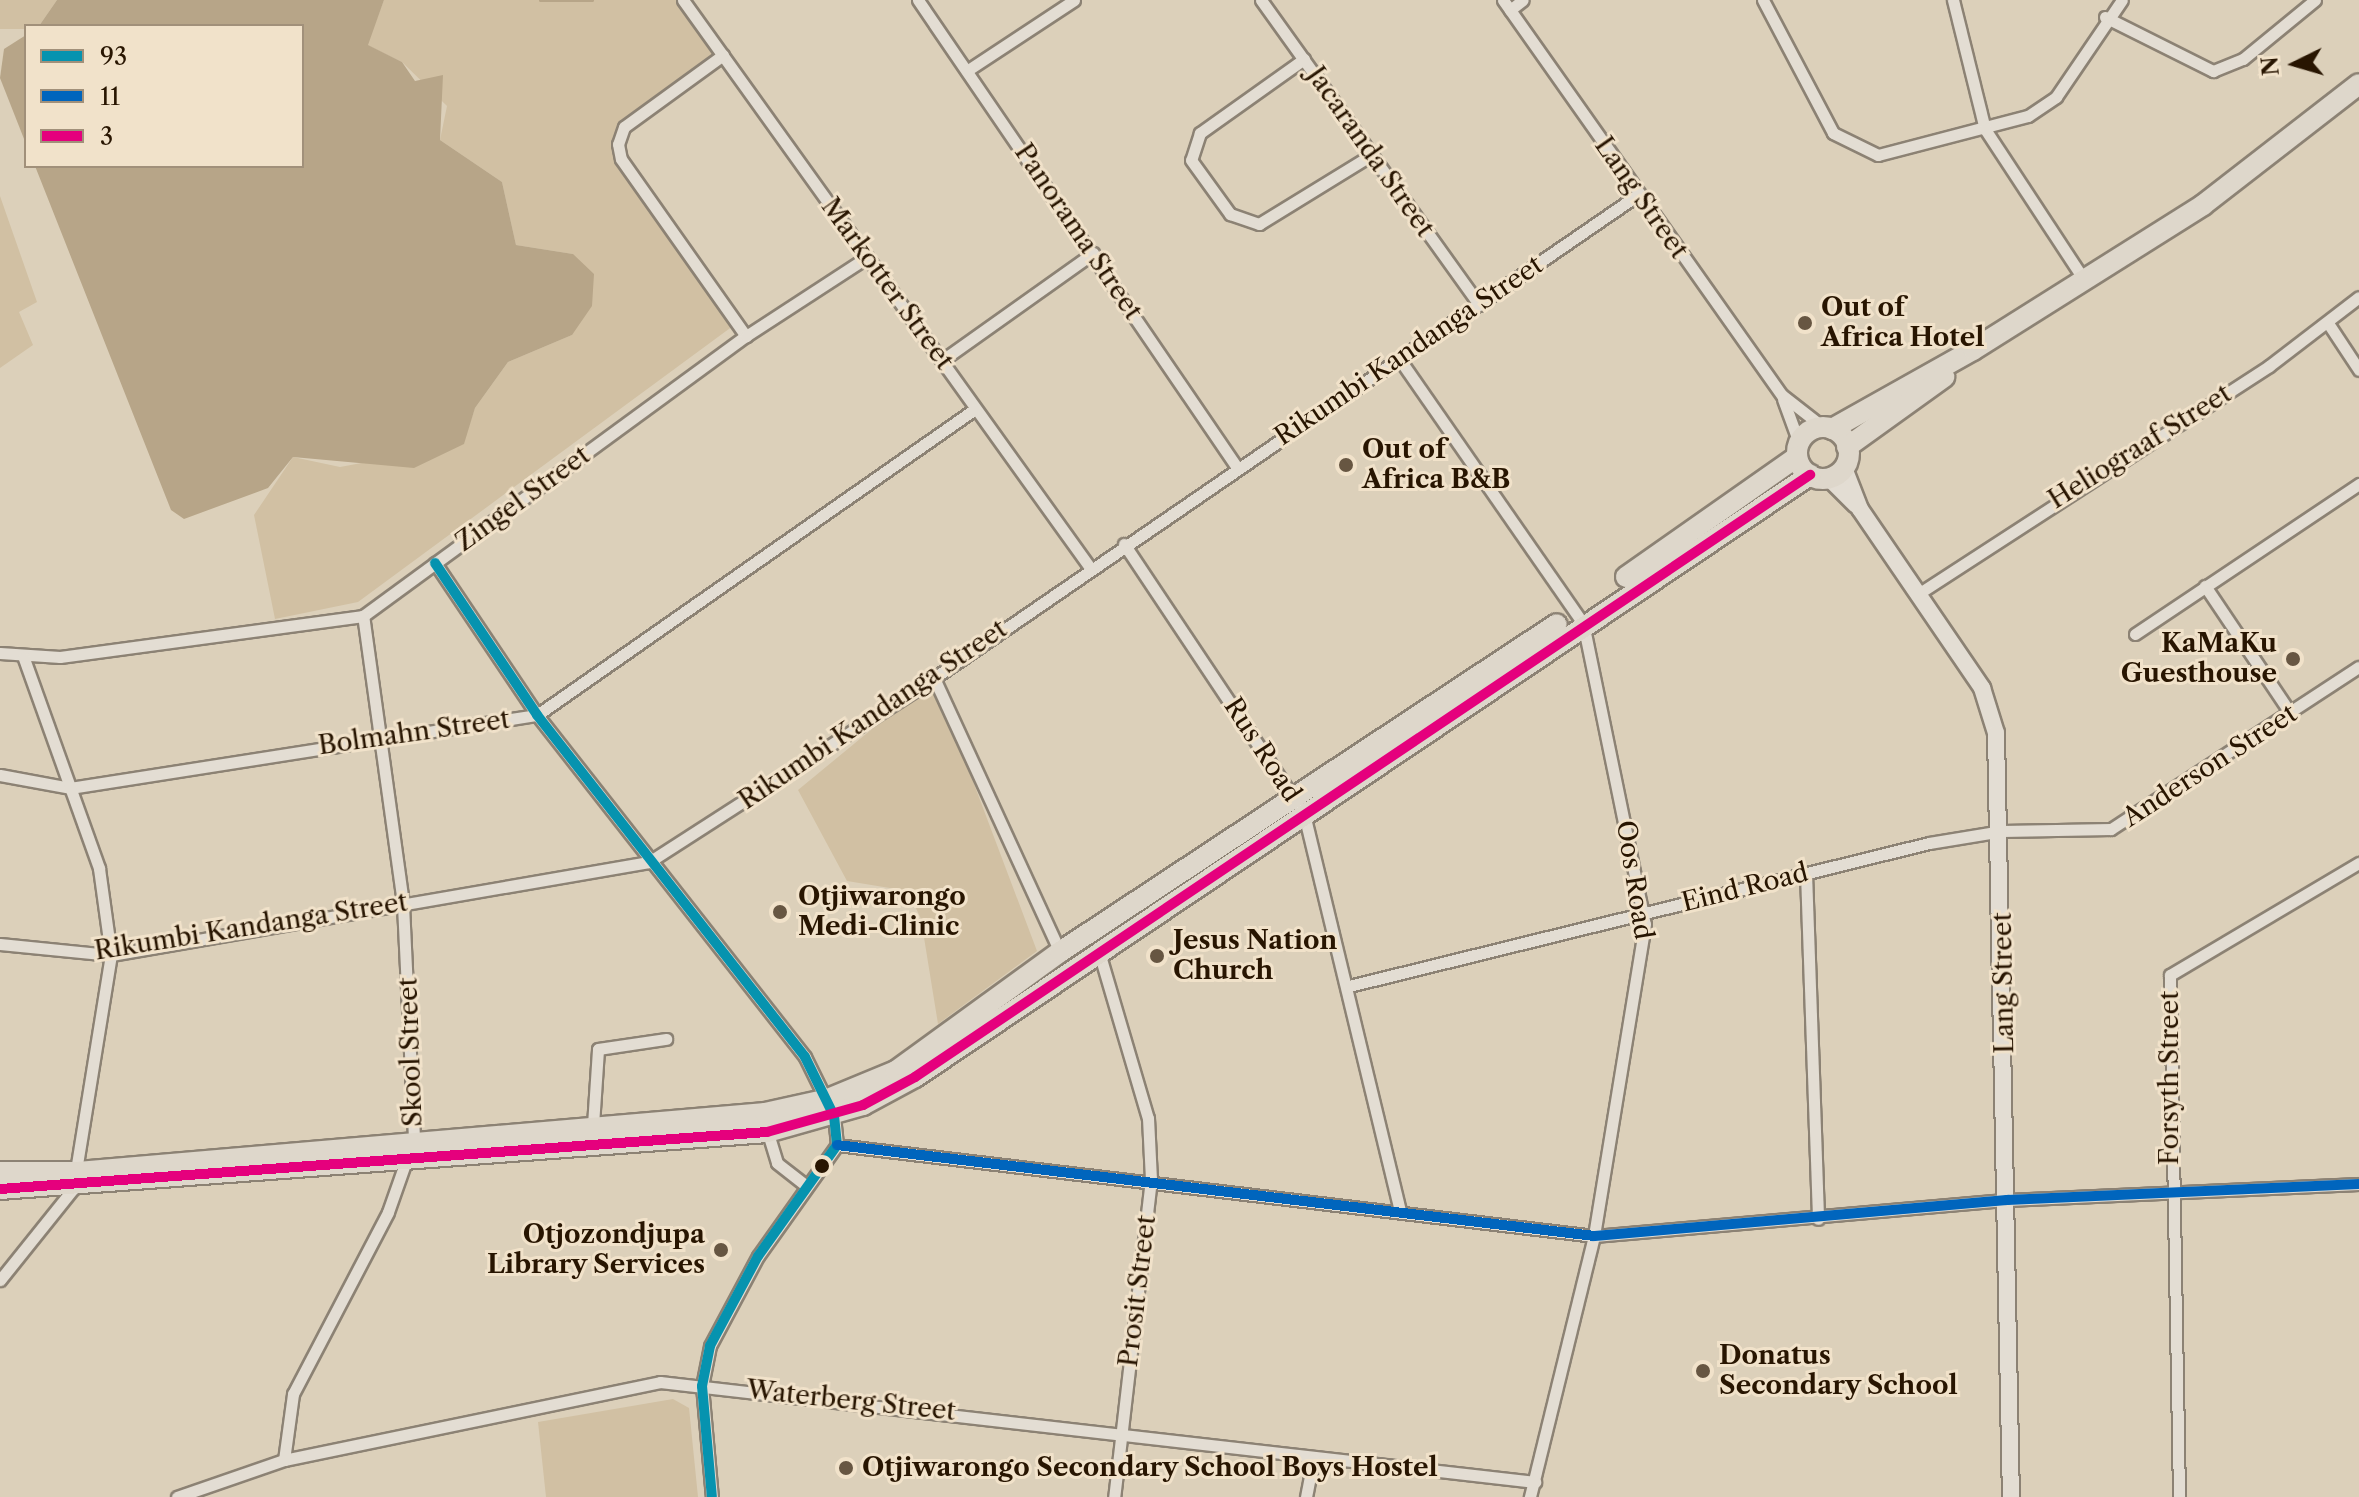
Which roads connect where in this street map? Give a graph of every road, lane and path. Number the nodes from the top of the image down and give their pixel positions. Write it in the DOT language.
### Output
graph roads {
  1 [pos="683,0"];
  2 [pos="918,0"];
  3 [pos="1074,0"];
  4 [pos="1261,0"];
  5 [pos="1523,0"];
  6 [pos="1763,0"];
  7 [pos="1953,0"];
  8 [pos="2122,0"];
  9 [pos="2315,0"];
  10 [pos="1507,5"];
  11 [pos="2105,17"];
  12 [pos="723,55"];
  13 [pos="1304,59"];
  14 [pos="968,70"];
  15 [pos="2359,84"];
  16 [pos="1985,129"];
  17 [pos="1371,155"];
  18 [pos="1639,194"];
  19 [pos="1093,253"];
  20 [pos="867,257"];
  21 [pos="2085,281"];
  22 [pos="2359,297"];
  23 [pos="1479,305"];
  24 [pos="2328,323"];
  25 [pos="746,336"];
  26 [pos="1973,350"];
  27 [pos="944,359"];
  28 [pos="1400,360"];
  29 [pos="2359,370"];
  30 [pos="1782,395"];
  31 [pos="975,409"];
  32 [pos="1827,428"];
  33 [pos="1847,447"];
  34 [pos="1798,450"];
  35 [pos="1236,466"];
  36 [pos="1827,474"];
  37 [pos="2359,484"];
  38 [pos="1124,544"];
  39 [pos="435,563"];
  40 [pos="1091,569"];
  41 [pos="2205,586"];
  42 [pos="1918,594"];
  43 [pos="363,616"];
  44 [pos="1579,618"];
  45 [pos="2135,634"];
  46 [pos="0,653"];
  47 [pos="24,658"];
  48 [pos="2359,667"];
  49 [pos="934,678"];
  50 [pos="2291,714"];
  51 [pos="537,715"];
  52 [pos="385,737"];
  53 [pos="0,775"];
  54 [pos="70,788"];
  55 [pos="1299,806"];
  56 [pos="2002,831"];
  57 [pos="649,862"];
  58 [pos="2359,863"];
  59 [pos="1806,873"];
  60 [pos="403,903"];
  61 [pos="1644,914"];
  62 [pos="0,944"];
  63 [pos="1097,949"];
  64 [pos="1060,952"];
  65 [pos="111,955"];
  66 [pos="1349,986"];
  67 [pos="666,1039"];
  68 [pos="831,1108"];
  69 [pos="766,1122"];
  70 [pos="593,1125"];
  71 [pos="711,1126"];
  72 [pos="414,1138"];
  73 [pos="837,1145"];
  74 [pos="336,1156"];
  75 [pos="412,1160"];
  76 [pos="0,1172"];
  77 [pos="1151,1179"];
  78 [pos="76,1180"];
  79 [pos="2359,1184"];
  80 [pos="805,1185"];
  81 [pos="0,1189"];
  82 [pos="2171,1192"];
  83 [pos="2007,1200"];
  84 [pos="1400,1212"];
  85 [pos="1818,1219"];
  86 [pos="1594,1236"];
  87 [pos="0,1280"];
  88 [pos="702,1386"];
  89 [pos="1121,1433"];
  90 [pos="284,1460"];
  91 [pos="1313,1460"];
  92 [pos="1535,1482"];
  93 [pos="177,1497"];
  94 [pos="712,1497"];
  95 [pos="1114,1497"];
  96 [pos="1306,1497"];
  97 [pos="1530,1497"];
  98 [pos="2011,1497"];
  99 [pos="2179,1497"];
  1 -- 12 [label="street, Markotter Street"];
  2 -- 14 [label="street, Panorama Street"];
  3 -- 14 [label="street"];
  4 -- 13 [label="street, Jacaranda Street"];
  5 -- 10 [label="street"];
  6 -- 16 [label="street"];
  7 -- 16 [label="street"];
  8 -- 11 [label="street"];
  9 -- 11 [label="street"];
  10 -- 18 [label="street, Lang Street"];
  11 -- 16 [label="street"];
  12 -- 20 [label="street, Markotter Street"];
  12 -- 25 [label="street"];
  13 -- 17 [label="street, Jacaranda Street"];
  13 -- 17 [label="street"];
  14 -- 19 [label="street, Panorama Street"];
  15 -- 21 [label="highway"];
  16 -- 21 [label="street"];
  17 -- 23 [label="street, Jacaranda Street"];
  18 -- 23 [label="street, Rikumbi Kandanga Street"];
  18 -- 30 [label="street, Lang Street"];
  19 -- 27 [label="street"];
  19 -- 35 [label="street, Panorama Street"];
  20 -- 25 [label="street, Zingel Street"];
  20 -- 27 [label="street, Markotter Street"];
  21 -- 26 [label="highway"];
  22 -- 24 [label="street, Heliograaf Street"];
  23 -- 28 [label="street, Rikumbi Kandanga Street"];
  24 -- 29 [label="street"];
  24 -- 42 [label="street, Heliograaf Street"];
  25 -- 39 [label="street, Zingel Street"];
  26 -- 32 [label="highway"];
  26 -- 33 [label="highway"];
  27 -- 31 [label="street, Markotter Street"];
  28 -- 35 [label="street, Rikumbi Kandanga Street"];
  28 -- 44 [label="street, Oos Road"];
  30 -- 32 [label="street, Lang Street"];
  30 -- 34 [label="street, Lang Street"];
  31 -- 40 [label="street, Markotter Street"];
  31 -- 51 [label="street, Bolmahn Street"];
  32 -- 33 [label="highway"];
  32 -- 34 [label="highway"];
  33 -- 36 [label="highway"];
  34 -- 36 [label="highway"];
  34 -- 44 [label="highway"];
  35 -- 38 [label="street, Rikumbi Kandanga Street"];
  36 -- 42 [label="street, Lang Street"];
  36 -- 44 [label="highway"];
  37 -- 41 [label="street"];
  38 -- 40 [label="street, Rikumbi Kandanga Street"];
  38 -- 55 [label="street, Rus Road"];
  39 -- 43 [label="street, Zingel Street"];
  39 -- 51 [label="street"];
  40 -- 49 [label="street, Rikumbi Kandanga Street"];
  41 -- 45 [label="street"];
  41 -- 50 [label="street"];
  42 -- 56 [label="street, Lang Street"];
  43 -- 47 [label="street, Zingel Street"];
  43 -- 52 [label="street, Skool Street"];
  44 -- 55 [label="highway"];
  44 -- 61 [label="street, Oos Road"];
  46 -- 47 [label="street, Zingel Street"];
  47 -- 54 [label="street"];
  48 -- 50 [label="street, Anderson Street"];
  49 -- 57 [label="street, Rikumbi Kandanga Street"];
  49 -- 64 [label="street"];
  50 -- 56 [label="street, Anderson Street"];
  51 -- 52 [label="street, Bolmahn Street"];
  51 -- 57 [label="street"];
  52 -- 54 [label="street, Bolmahn Street"];
  52 -- 60 [label="street, Skool Street"];
  53 -- 54 [label="street, Bolmahn Street"];
  54 -- 65 [label="street"];
  55 -- 63 [label="highway"];
  55 -- 64 [label="highway"];
  55 -- 66 [label="street, Rus Road"];
  56 -- 59 [label="street, Eind Road"];
  56 -- 83 [label="street, Lang Street"];
  57 -- 60 [label="street, Rikumbi Kandanga Street"];
  57 -- 68 [label="street"];
  58 -- 82 [label="street, Forsyth Street"];
  59 -- 61 [label="street, Eind Road"];
  59 -- 85 [label="street"];
  60 -- 65 [label="street, Rikumbi Kandanga Street"];
  60 -- 72 [label="street, Skool Street"];
  61 -- 66 [label="street, Eind Road"];
  61 -- 86 [label="street, Oos Road"];
  62 -- 65 [label="street, Rikumbi Kandanga Street"];
  63 -- 68 [label="highway"];
  63 -- 77 [label="street, Prosit Street"];
  64 -- 68 [label="highway"];
  65 -- 78 [label="street"];
  66 -- 84 [label="street, Rus Road"];
  67 -- 70 [label="street"];
  68 -- 69 [label="highway"];
  68 -- 73 [label="street"];
  69 -- 71 [label="highway"];
  69 -- 80 [label="street"];
  70 -- 71 [label="highway"];
  70 -- 72 [label="highway"];
  71 -- 75 [label="highway"];
  72 -- 74 [label="highway"];
  72 -- 75 [label="street, Skool Street"];
  73 -- 77 [label="street"];
  73 -- 80 [label="street"];
  74 -- 75 [label="highway"];
  74 -- 78 [label="highway"];
  75 -- 90 [label="street, Skool Street"];
  76 -- 78 [label="highway"];
  77 -- 84 [label="street"];
  77 -- 89 [label="street, Prosit Street"];
  78 -- 81 [label="highway"];
  78 -- 87 [label="street"];
  79 -- 82 [label="street"];
  80 -- 88 [label="street"];
  82 -- 83 [label="street"];
  82 -- 99 [label="street, Forsyth Street"];
  83 -- 85 [label="street"];
  83 -- 98 [label="street, Lang Street"];
  84 -- 86 [label="street"];
  85 -- 86 [label="street"];
  86 -- 92 [label="street, Oos Road"];
  88 -- 89 [label="street, Waterberg Street"];
  88 -- 90 [label="street, Waterberg Street"];
  88 -- 94 [label="street"];
  89 -- 91 [label="street, Waterberg Street"];
  89 -- 95 [label="street, Prosit Street"];
  90 -- 93 [label="street, Waterberg Street"];
  91 -- 92 [label="street, Waterberg Street"];
  91 -- 96 [label="street"];
  92 -- 97 [label="street, Oos Road"];
}
